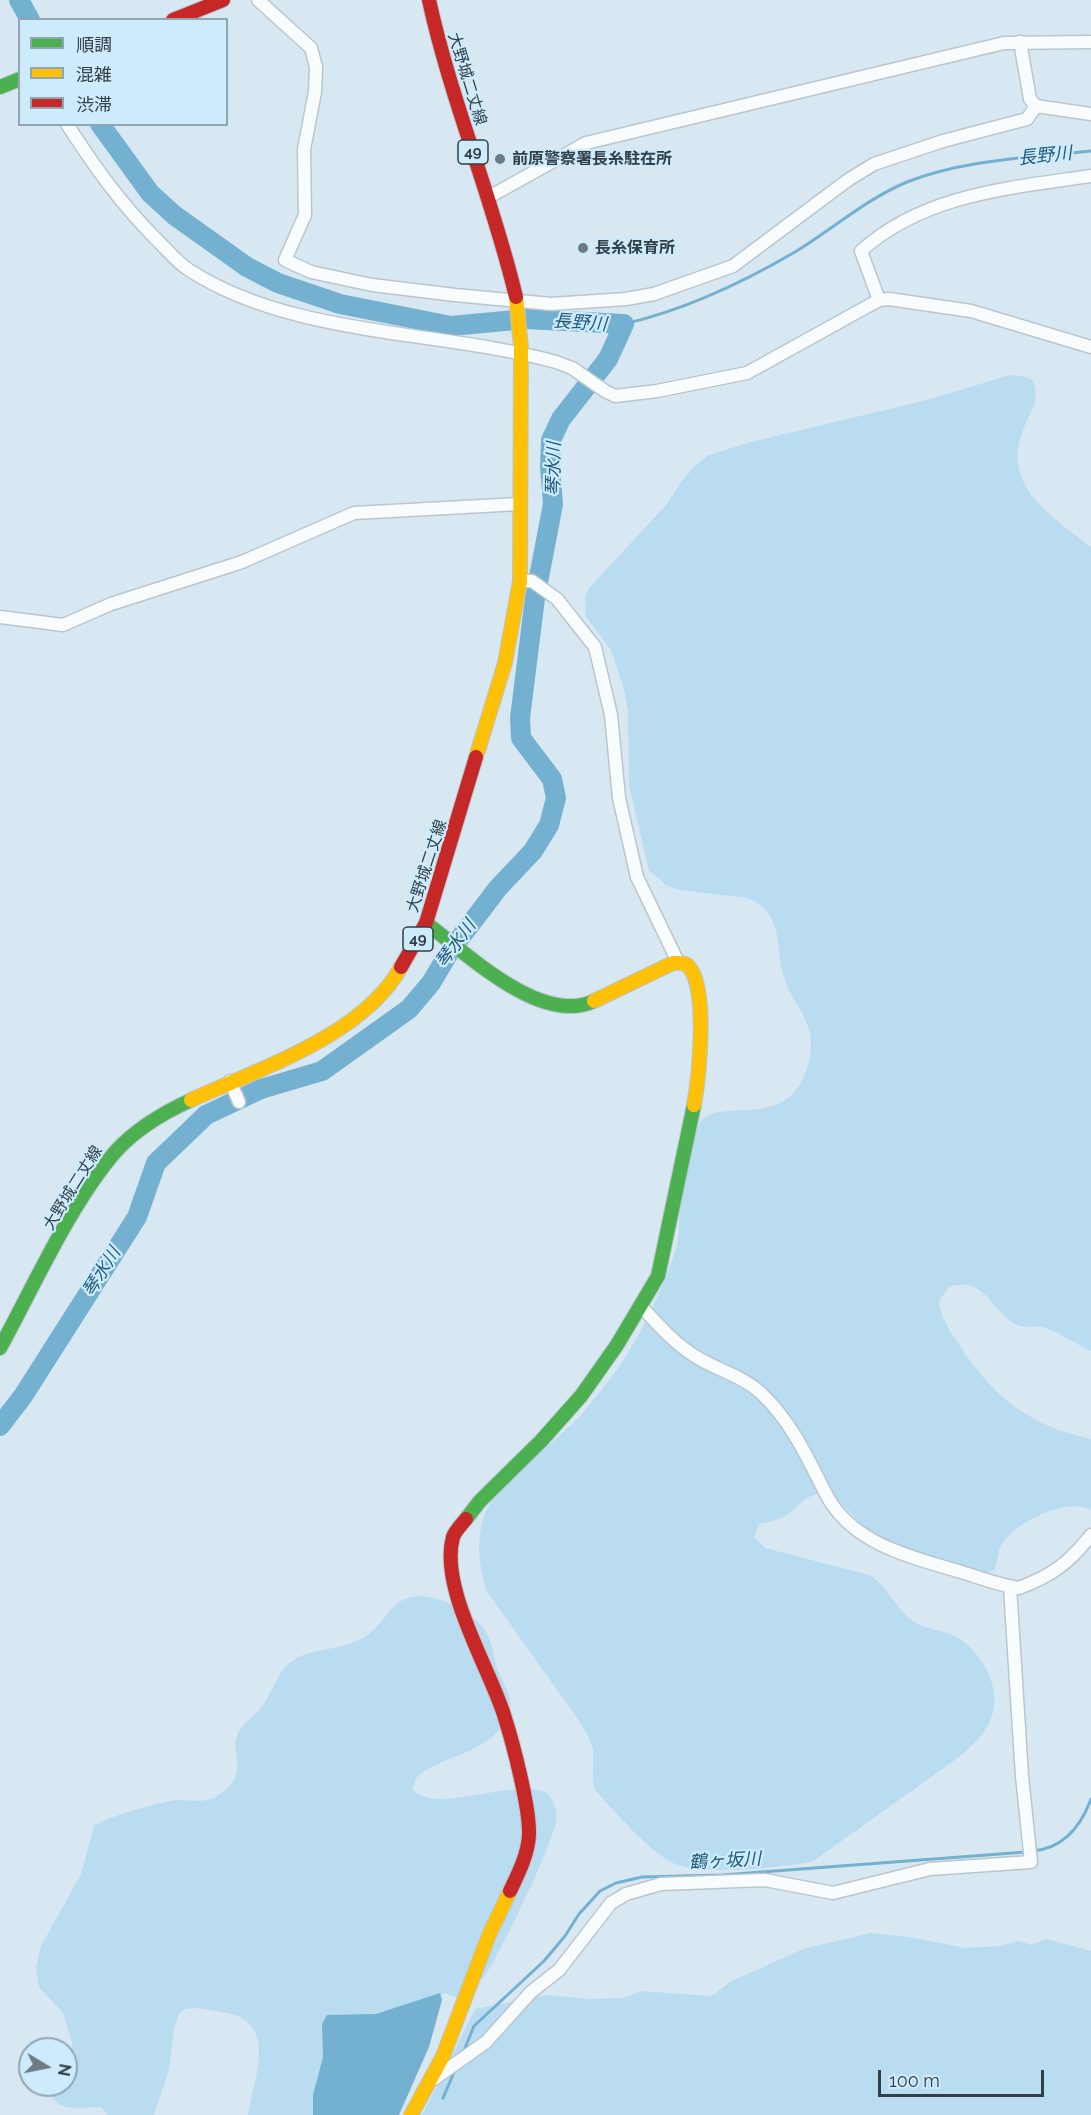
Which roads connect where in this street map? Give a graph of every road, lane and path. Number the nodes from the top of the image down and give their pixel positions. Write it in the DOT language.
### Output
graph roads {
  1 [pos="223,0"];
  2 [pos="258,0"];
  3 [pos="429,0"];
  4 [pos="178,18"];
  5 [pos="1020,42"];
  6 [pos="1091,42"];
  7 [pos="18,80"];
  8 [pos="0,87"];
  9 [pos="1036,106"];
  10 [pos="1091,114"];
  11 [pos="68,126"];
  12 [pos="1091,176"];
  13 [pos="489,196"];
  14 [pos="879,300"];
  15 [pos="517,302"];
  16 [pos="1091,347"];
  17 [pos="521,351"];
  18 [pos="519,504"];
  19 [pos="526,581"];
  20 [pos="0,617"];
  21 [pos="426,922"];
  22 [pos="678,962"];
  23 [pos="641,1306"];
  24 [pos="0,1348"];
  25 [pos="1091,1534"];
  26 [pos="1010,1587"];
  27 [pos="429,2083"];
  28 [pos="411,2115"];
  1 -- 4 [label="main road"];
  2 -- 15 [label="street"];
  3 -- 13 [label="main road, 大野城二丈線 / 49"];
  5 -- 6 [label="street"];
  5 -- 9 [label="street"];
  5 -- 13 [label="street"];
  7 -- 8 [label="main road"];
  9 -- 10 [label="street"];
  9 -- 15 [label="street"];
  11 -- 17 [label="street"];
  12 -- 14 [label="street"];
  13 -- 15 [label="main road, 大野城二丈線 / 49"];
  14 -- 16 [label="street"];
  14 -- 17 [label="street"];
  15 -- 17 [label="main road, 49"];
  17 -- 18 [label="main road, 大野城二丈線 / 49"];
  18 -- 19 [label="main road, 大野城二丈線 / 49"];
  18 -- 20 [label="street"];
  19 -- 21 [label="main road, 大野城二丈線 / 49"];
  19 -- 22 [label="street"];
  21 -- 22 [label="main road"];
  21 -- 24 [label="main road, 大野城二丈線 / 49"];
  22 -- 23 [label="main road"];
  23 -- 26 [label="street"];
  23 -- 27 [label="main road"];
  25 -- 26 [label="street"];
  26 -- 27 [label="street"];
  27 -- 28 [label="main road"];
}
